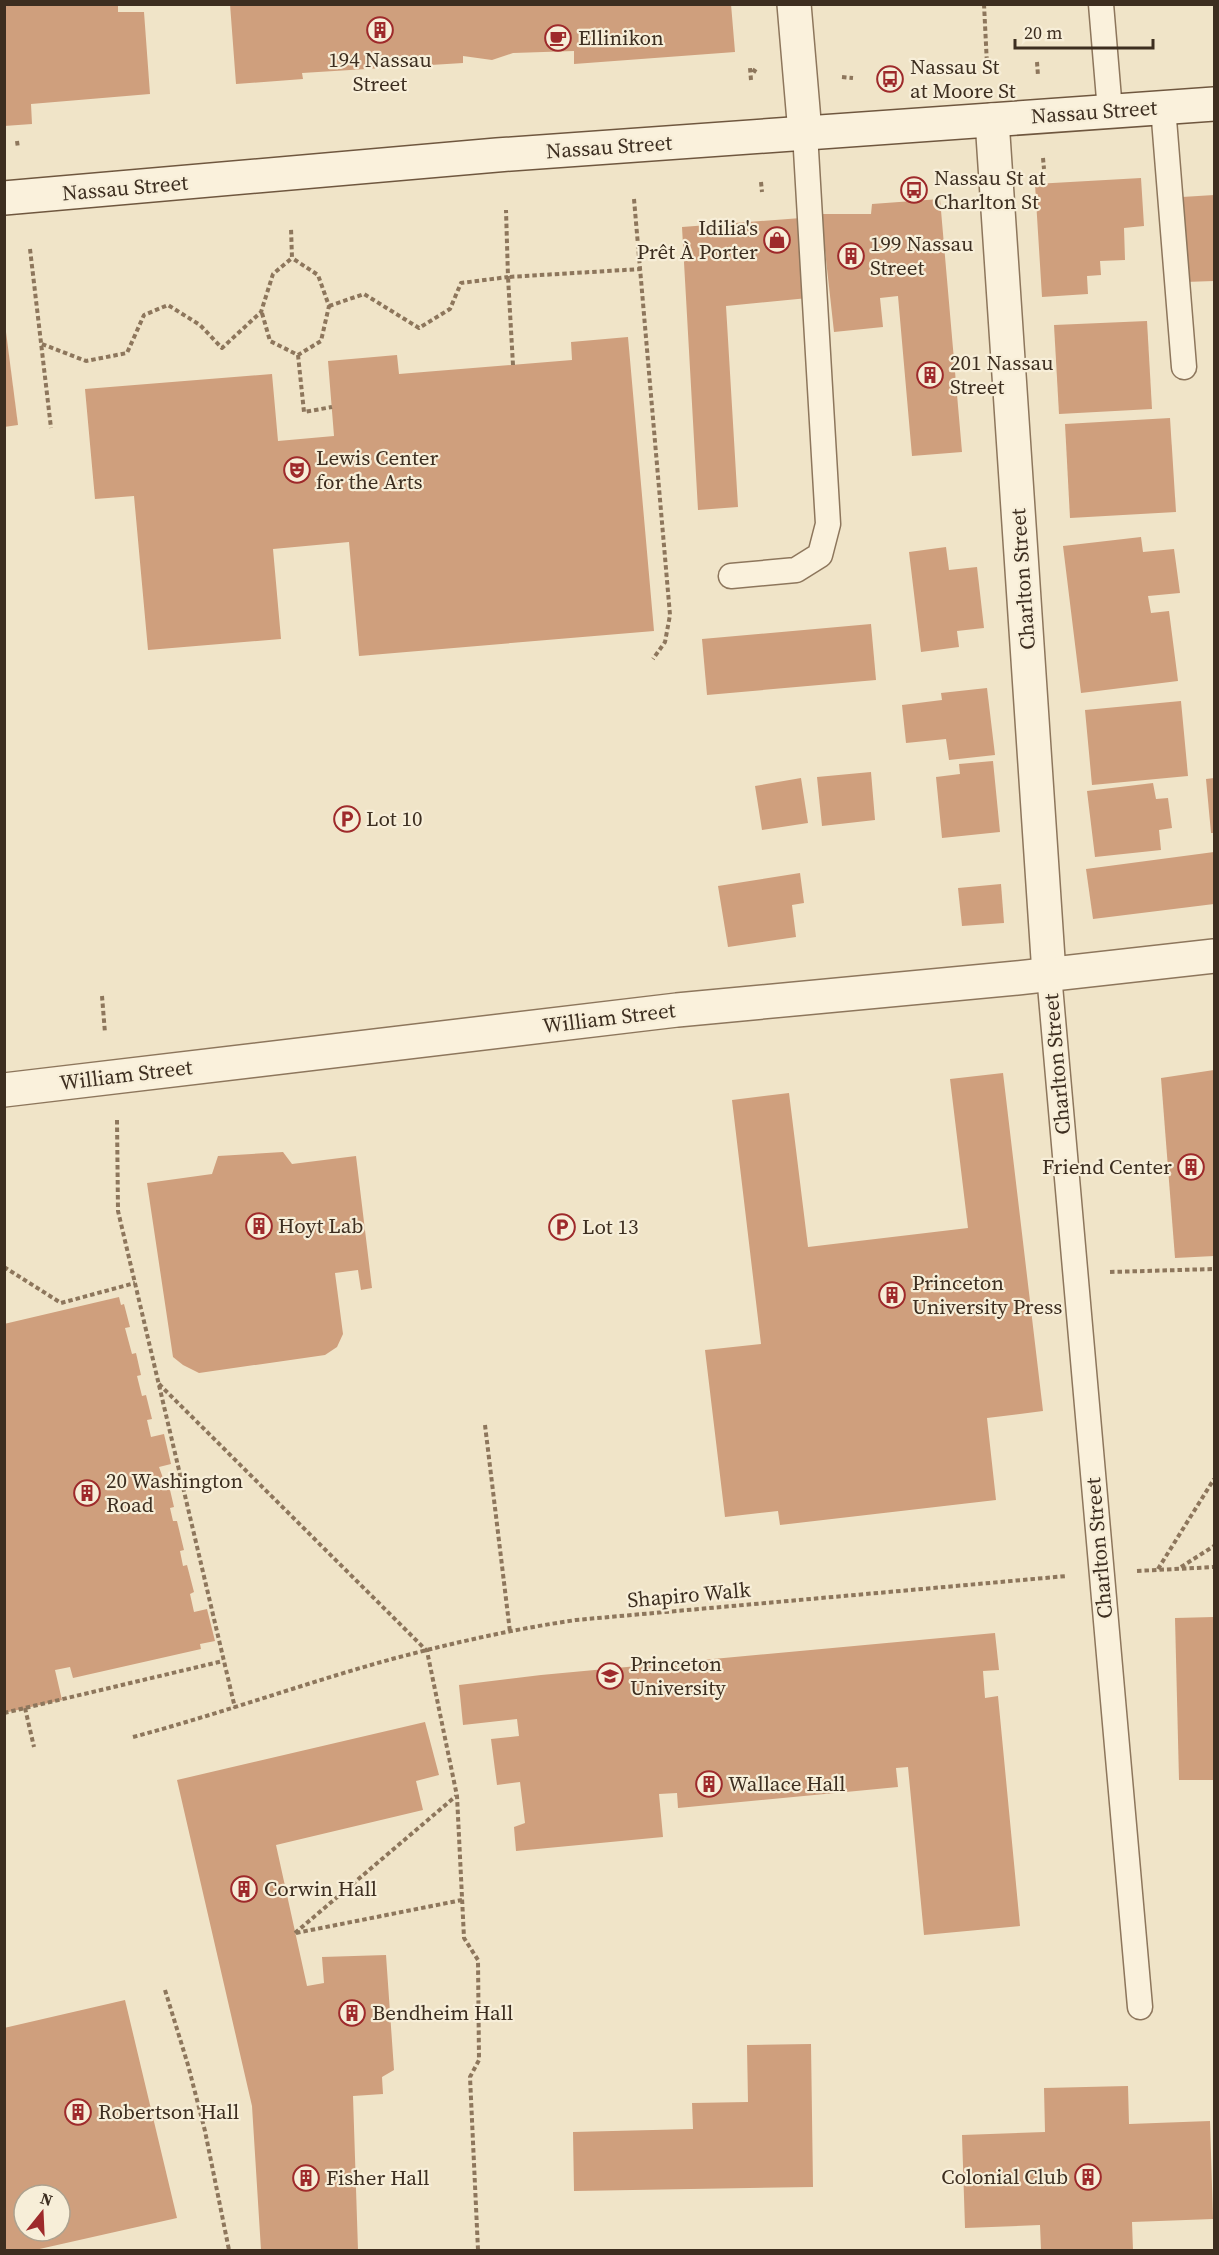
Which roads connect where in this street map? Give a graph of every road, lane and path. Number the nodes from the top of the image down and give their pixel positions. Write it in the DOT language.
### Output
graph roads {
  1 [pos="794,4"];
  2 [pos="984,4"];
  3 [pos="1101,4"];
  4 [pos="1037,62"];
  5 [pos="987,65"];
  6 [pos="759,74"];
  7 [pos="1038,79"];
  8 [pos="751,80"];
  9 [pos="1215,104"];
  10 [pos="1163,107"];
  11 [pos="1110,111"];
  12 [pos="992,120"];
  13 [pos="805,133"];
  14 [pos="17,141"];
  15 [pos="18,148"];
  16 [pos="1043,158"];
  17 [pos="1044,169"];
  18 [pos="761,182"];
  19 [pos="762,192"];
  20 [pos="4,198"];
  21 [pos="634,199"];
  22 [pos="506,210"];
  23 [pos="291,228"];
  24 [pos="30,249"];
  25 [pos="292,258"];
  26 [pos="640,269"];
  27 [pos="508,277"];
  28 [pos="329,306"];
  29 [pos="261,312"];
  30 [pos="42,344"];
  31 [pos="298,356"];
  32 [pos="513,365"];
  33 [pos="1184,368"];
  34 [pos="332,407"];
  35 [pos="51,428"];
  36 [pos="732,576"];
  37 [pos="653,659"];
  38 [pos="1215,956"];
  39 [pos="1049,974"];
  40 [pos="102,996"];
  41 [pos="105,1033"];
  42 [pos="4,1090"];
  43 [pos="117,1120"];
  44 [pos="4,1267"];
  45 [pos="1215,1269"];
  46 [pos="1076,1274"];
  47 [pos="135,1283"];
  48 [pos="159,1384"];
  49 [pos="485,1425"];
  50 [pos="1215,1479"];
  51 [pos="1215,1546"];
  52 [pos="1215,1567"];
  53 [pos="1180,1568"];
  54 [pos="1157,1569"];
  55 [pos="1100,1573"];
  56 [pos="510,1632"];
  57 [pos="427,1651"];
  58 [pos="224,1661"];
  59 [pos="25,1708"];
  60 [pos="235,1708"];
  61 [pos="4,1713"];
  62 [pos="133,1737"];
  63 [pos="34,1747"];
  64 [pos="457,1796"];
  65 [pos="462,1900"];
  66 [pos="165,1990"];
  67 [pos="1140,2007"];
  68 [pos="229,2250"];
  69 [pos="478,2250"];
  1 -- 13 [label="street"];
  2 -- 5 [label="path"];
  3 -- 11 [label="lane"];
  4 -- 7 [label="path"];
  6 -- 8 [label="path"];
  9 -- 10 [label="street, Nassau Street"];
  10 -- 11 [label="street, Nassau Street"];
  10 -- 33 [label="lane"];
  11 -- 12 [label="street, Nassau Street"];
  12 -- 13 [label="street, Nassau Street"];
  12 -- 39 [label="street, Charlton Street"];
  13 -- 20 [label="street, Nassau Street"];
  13 -- 36 [label="lane"];
  14 -- 15 [label="path"];
  16 -- 17 [label="path"];
  18 -- 19 [label="path"];
  21 -- 26 [label="path"];
  22 -- 27 [label="path"];
  23 -- 25 [label="path"];
  24 -- 30 [label="path"];
  25 -- 28 [label="path"];
  25 -- 29 [label="path"];
  26 -- 27 [label="path"];
  26 -- 37 [label="path"];
  27 -- 28 [label="path"];
  27 -- 32 [label="path"];
  28 -- 31 [label="path"];
  29 -- 30 [label="path"];
  29 -- 31 [label="path"];
  30 -- 35 [label="path"];
  31 -- 34 [label="path"];
  38 -- 39 [label="street, William Street"];
  39 -- 42 [label="street, William Street"];
  39 -- 46 [label="lane, Charlton Street"];
  40 -- 41 [label="path"];
  43 -- 47 [label="path"];
  44 -- 47 [label="path"];
  45 -- 46 [label="path"];
  46 -- 55 [label="lane, Charlton Street"];
  47 -- 48 [label="path"];
  48 -- 57 [label="path"];
  48 -- 58 [label="path"];
  49 -- 56 [label="path"];
  50 -- 54 [label="path"];
  51 -- 53 [label="path"];
  52 -- 53 [label="path, Shapiro Walk"];
  53 -- 54 [label="path, Shapiro Walk"];
  54 -- 55 [label="path, Shapiro Walk"];
  55 -- 56 [label="path, Shapiro Walk"];
  55 -- 67 [label="lane, Charlton Street"];
  56 -- 57 [label="path, Shapiro Walk"];
  57 -- 60 [label="path, Shapiro Walk"];
  57 -- 64 [label="path"];
  58 -- 60 [label="path"];
  58 -- 61 [label="path"];
  59 -- 63 [label="path"];
  60 -- 62 [label="path, Shapiro Walk"];
  64 -- 65 [label="path"];
  64 -- 65 [label="path"];
  65 -- 69 [label="path"];
  66 -- 68 [label="path"];
}
